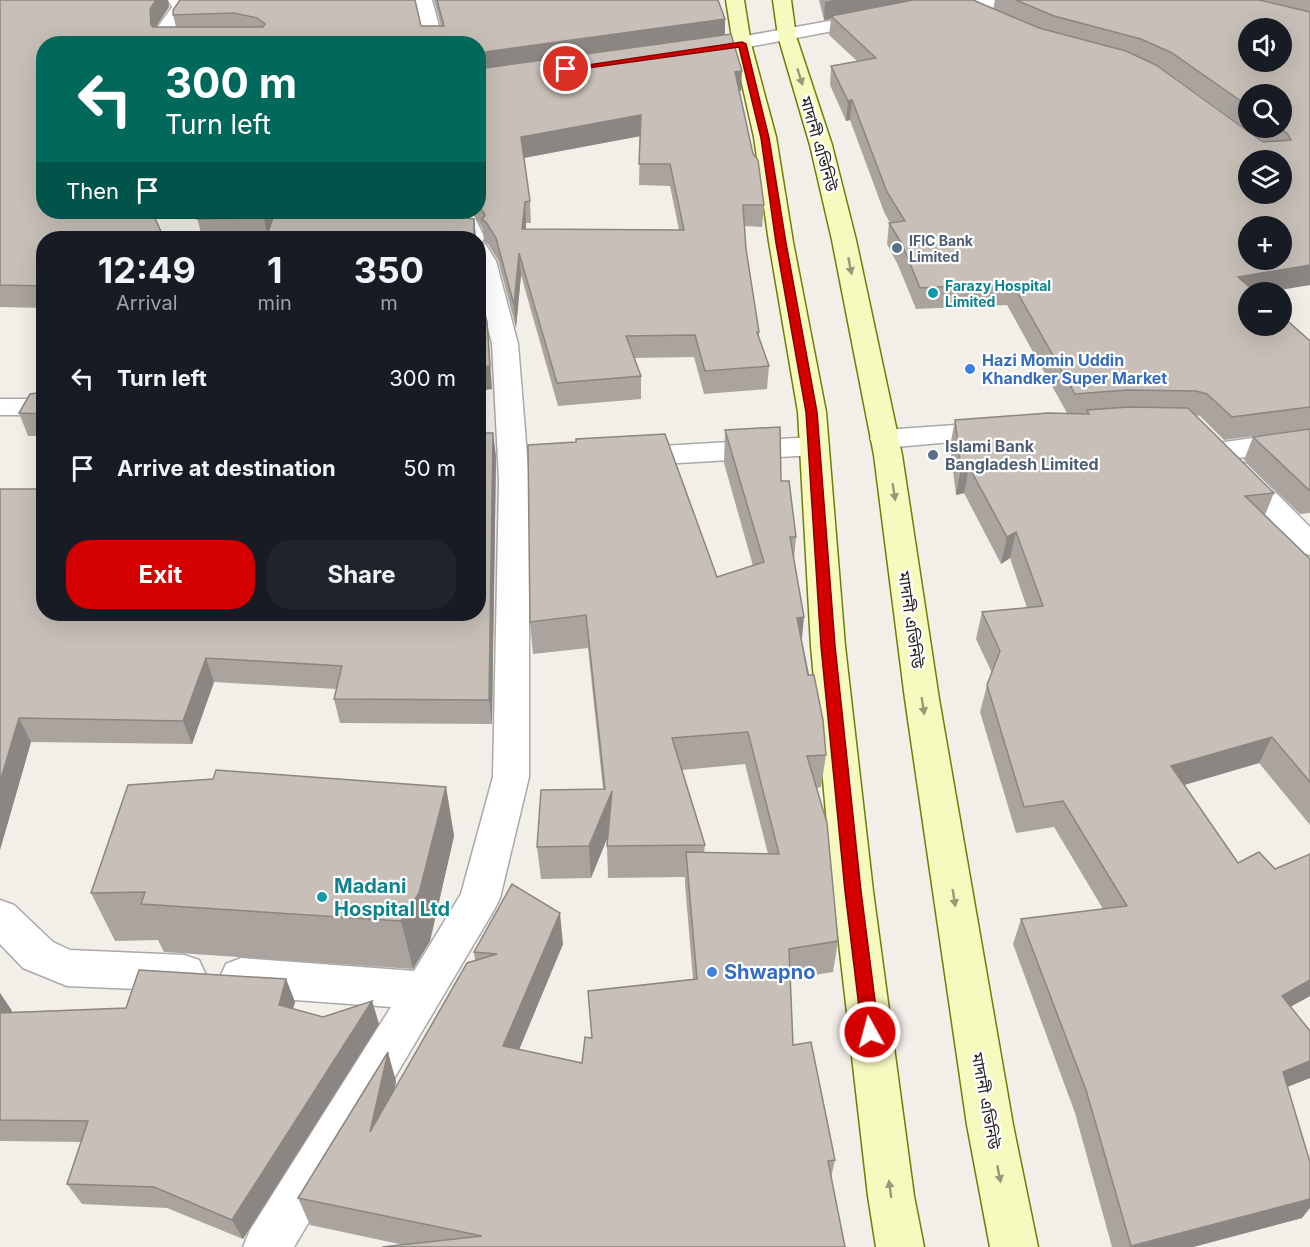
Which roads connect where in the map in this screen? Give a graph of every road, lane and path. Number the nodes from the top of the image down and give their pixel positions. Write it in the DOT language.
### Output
graph roads {
  1 [pos="177,0"];
  2 [pos="423,0"];
  3 [pos="735,0"];
  4 [pos="986,3"];
  5 [pos="915,10"];
  6 [pos="892,15"];
  7 [pos="784,18"];
  8 [pos="1001,22"];
  9 [pos="167,36"];
  10 [pos="433,36"];
  11 [pos="742,44"];
  12 [pos="685,52"];
  13 [pos="486,282"];
  14 [pos="492,346"];
  15 [pos="0,407"];
  16 [pos="36,407"];
  17 [pos="1027,429"];
  18 [pos="1196,431"];
  19 [pos="884,439"];
  20 [pos="1310,439"];
  21 [pos="814,446"];
  22 [pos="1218,452"];
  23 [pos="606,458"];
  24 [pos="1310,544"];
  25 [pos="0,917"];
  26 [pos="425,991"];
  27 [pos="267,1247"];
  28 [pos="900,1247"];
  29 [pos="1014,1247"];
  1 -- 9 [label="street"];
  2 -- 10 [label="street"];
  3 -- 11 [label="main road"];
  4 -- 5 [label="street"];
  4 -- 8 [label="street"];
  6 -- 7 [label="street"];
  7 -- 11 [label="street"];
  7 -- 19 [label="main road, মাদানী এভিনিউ, one-way"];
  11 -- 12 [label="street"];
  11 -- 21 [label="main road"];
  13 -- 14 [label="street"];
  14 -- 26 [label="street"];
  15 -- 16 [label="street"];
  17 -- 19 [label="street"];
  18 -- 22 [label="street"];
  19 -- 29 [label="main road, মাদানী এভিনিউ, one-way"];
  20 -- 22 [label="street"];
  21 -- 23 [label="street"];
  28 -- 21 [label="main road, one-way"];
  22 -- 24 [label="street"];
  25 -- 26 [label="street"];
  26 -- 27 [label="street"];
}
